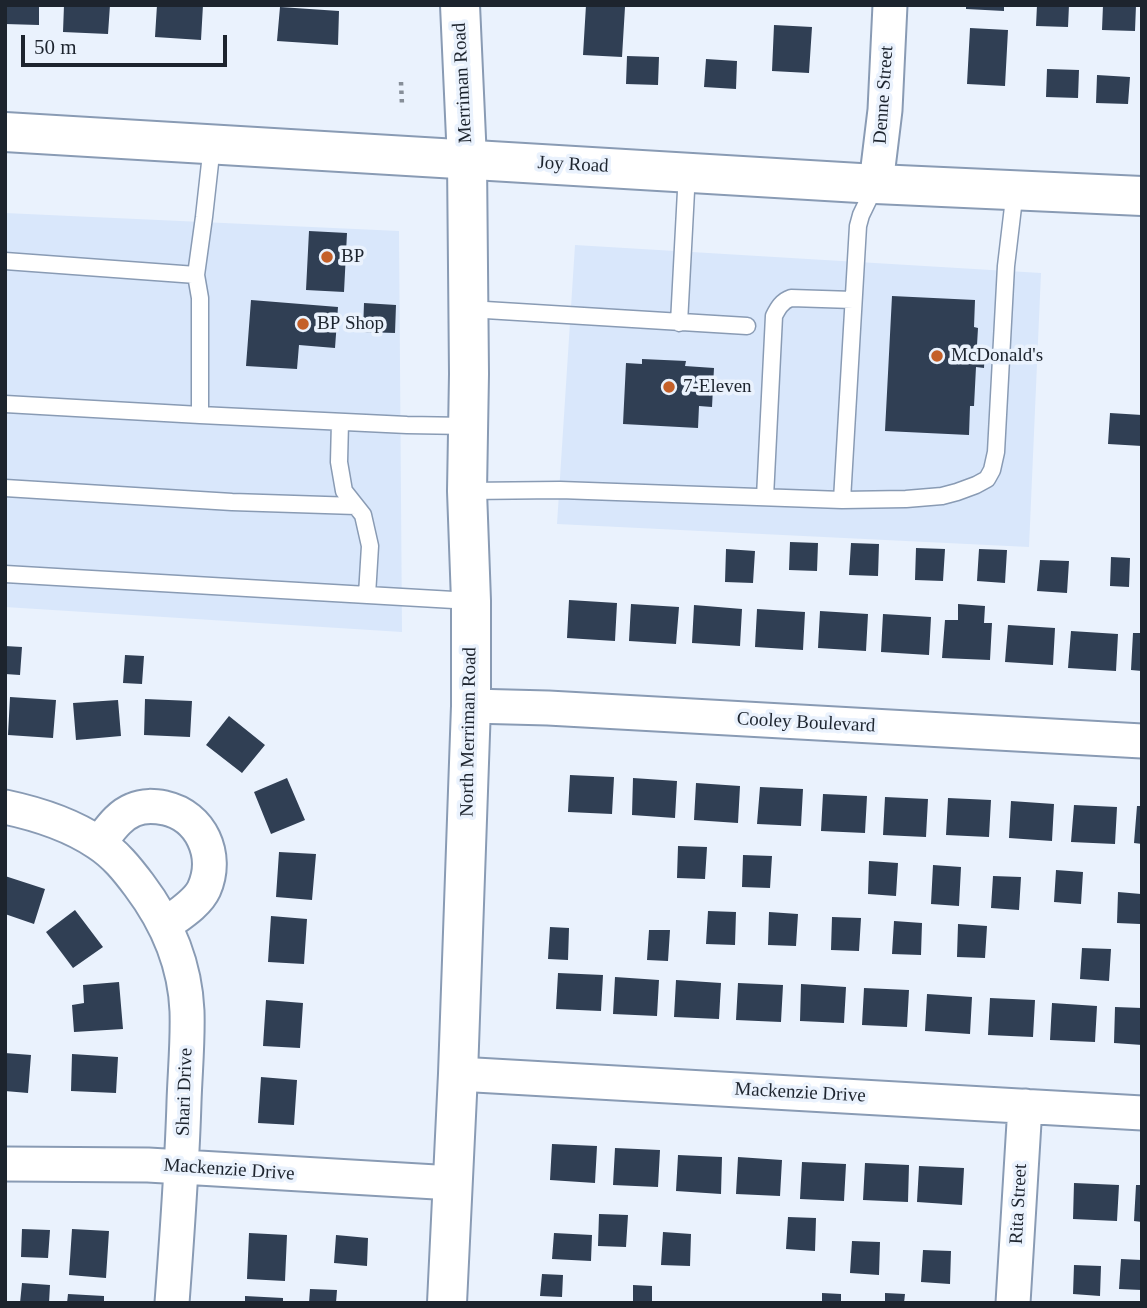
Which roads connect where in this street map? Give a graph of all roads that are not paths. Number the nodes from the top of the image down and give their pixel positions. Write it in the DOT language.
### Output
graph roads {
  1 [pos="460,5"];
  2 [pos="890,5"];
  3 [pos="5,132"];
  4 [pos="212,145"];
  5 [pos="467,160"];
  6 [pos="687,172"];
  7 [pos="876,184"];
  8 [pos="1015,190"];
  9 [pos="1142,196"];
  10 [pos="5,261"];
  11 [pos="196,275"];
  12 [pos="853,300"];
  13 [pos="469,309"];
  14 [pos="679,323"];
  15 [pos="747,326"];
  16 [pos="5,404"];
  17 [pos="200,415"];
  18 [pos="340,422"];
  19 [pos="467,426"];
  20 [pos="5,488"];
  21 [pos="467,491"];
  22 [pos="765,497"];
  23 [pos="842,500"];
  24 [pos="356,506"];
  25 [pos="5,574"];
  26 [pos="368,595"];
  27 [pos="471,601"];
  28 [pos="471,706"];
  29 [pos="1142,741"];
  30 [pos="5,807"];
  31 [pos="99,843"];
  32 [pos="165,925"];
  33 [pos="458,1074"];
  34 [pos="1025,1106"];
  35 [pos="1142,1113"];
  36 [pos="5,1164"];
  37 [pos="181,1167"];
  38 [pos="453,1183"];
  39 [pos="173,1303"];
  40 [pos="447,1303"];
  41 [pos="1013,1303"];
  1 -- 5 [label="main road, Merriman Road"];
  2 -- 7 [label="street, Denne Street"];
  3 -- 4 [label="main road, Joy Road"];
  4 -- 5 [label="main road, Joy Road"];
  4 -- 11 [label="lane"];
  5 -- 6 [label="main road, Joy Road"];
  5 -- 13 [label="main road, North Merriman Road"];
  6 -- 7 [label="main road, Joy Road"];
  6 -- 14 [label="lane"];
  7 -- 8 [label="main road, Joy Road"];
  7 -- 12 [label="lane"];
  8 -- 9 [label="main road, Joy Road"];
  8 -- 23 [label="lane"];
  10 -- 11 [label="lane"];
  11 -- 17 [label="lane"];
  12 -- 22 [label="lane"];
  12 -- 23 [label="lane"];
  13 -- 14 [label="lane"];
  13 -- 19 [label="main road, North Merriman Road"];
  14 -- 15 [label="lane"];
  16 -- 17 [label="lane"];
  17 -- 18 [label="lane"];
  18 -- 19 [label="lane"];
  18 -- 24 [label="lane"];
  19 -- 21 [label="main road, North Merriman Road"];
  20 -- 24 [label="lane"];
  21 -- 22 [label="lane"];
  21 -- 27 [label="main road, North Merriman Road"];
  22 -- 23 [label="lane"];
  24 -- 26 [label="lane"];
  25 -- 26 [label="lane"];
  26 -- 27 [label="lane"];
  27 -- 28 [label="main road, North Merriman Road"];
  28 -- 29 [label="street, Cooley Boulevard"];
  28 -- 33 [label="main road, North Merriman Road"];
  30 -- 31 [label="street, Shari Drive"];
  31 -- 32 [label="street, Shari Drive"];
  31 -- 32 [label="street"];
  32 -- 37 [label="street, Shari Drive"];
  33 -- 34 [label="street, Mackenzie Drive"];
  33 -- 38 [label="main road, North Merriman Road"];
  34 -- 35 [label="street, Mackenzie Drive"];
  34 -- 41 [label="street, Rita Street"];
  36 -- 37 [label="street, Mackenzie Drive"];
  37 -- 38 [label="street, Mackenzie Drive"];
  37 -- 39 [label="street, Shari Drive"];
  38 -- 40 [label="main road, North Merriman Road"];
}
